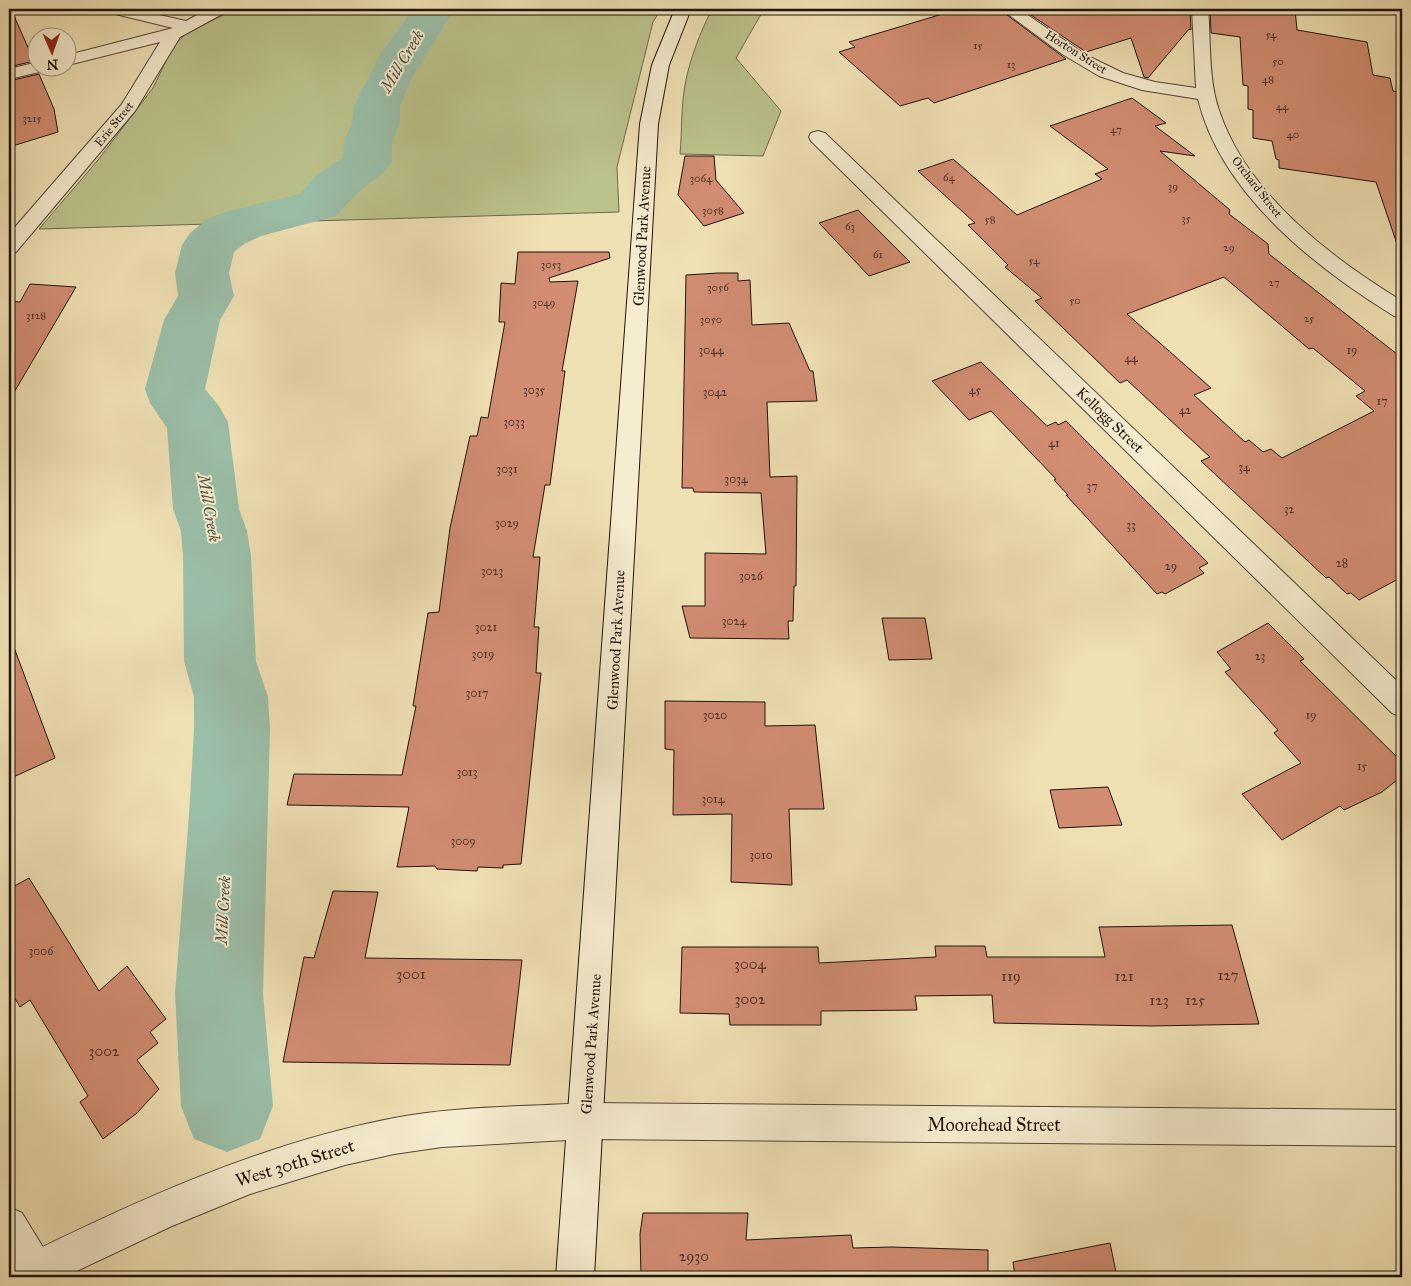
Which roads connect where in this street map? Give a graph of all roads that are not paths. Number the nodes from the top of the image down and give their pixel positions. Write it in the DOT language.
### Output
graph roads {
  1 [pos="113,9"];
  2 [pos="220,9"];
  3 [pos="683,9"];
  4 [pos="1009,9"];
  5 [pos="1200,9"];
  6 [pos="180,30"];
  7 [pos="78,57"];
  8 [pos="28,69"];
  9 [pos="9,74"];
  10 [pos="1207,95"];
  11 [pos="818,137"];
  12 [pos="9,247"];
  13 [pos="1402,311"];
  14 [pos="1402,704"];
  15 [pos="586,1121"];
  16 [pos="1402,1128"];
  17 [pos="9,1226"];
  18 [pos="30,1274"];
  19 [pos="575,1277"];
  1 -- 6 [label="street"];
  2 -- 6 [label="street"];
  3 -- 15 [label="street, Glenwood Park Avenue"];
  4 -- 10 [label="street, Horton Street"];
  5 -- 10 [label="street, Orchard Street"];
  6 -- 7 [label="street"];
  6 -- 12 [label="street, Erie Street"];
  8 -- 9 [label="street"];
  10 -- 13 [label="street, Orchard Street"];
  11 -- 14 [label="street, Kellogg Street"];
  15 -- 16 [label="street, Moorehead Street"];
  15 -- 18 [label="street, West 30th Street"];
  15 -- 19 [label="street, Glenwood Park Avenue"];
  17 -- 18 [label="street"];
}
